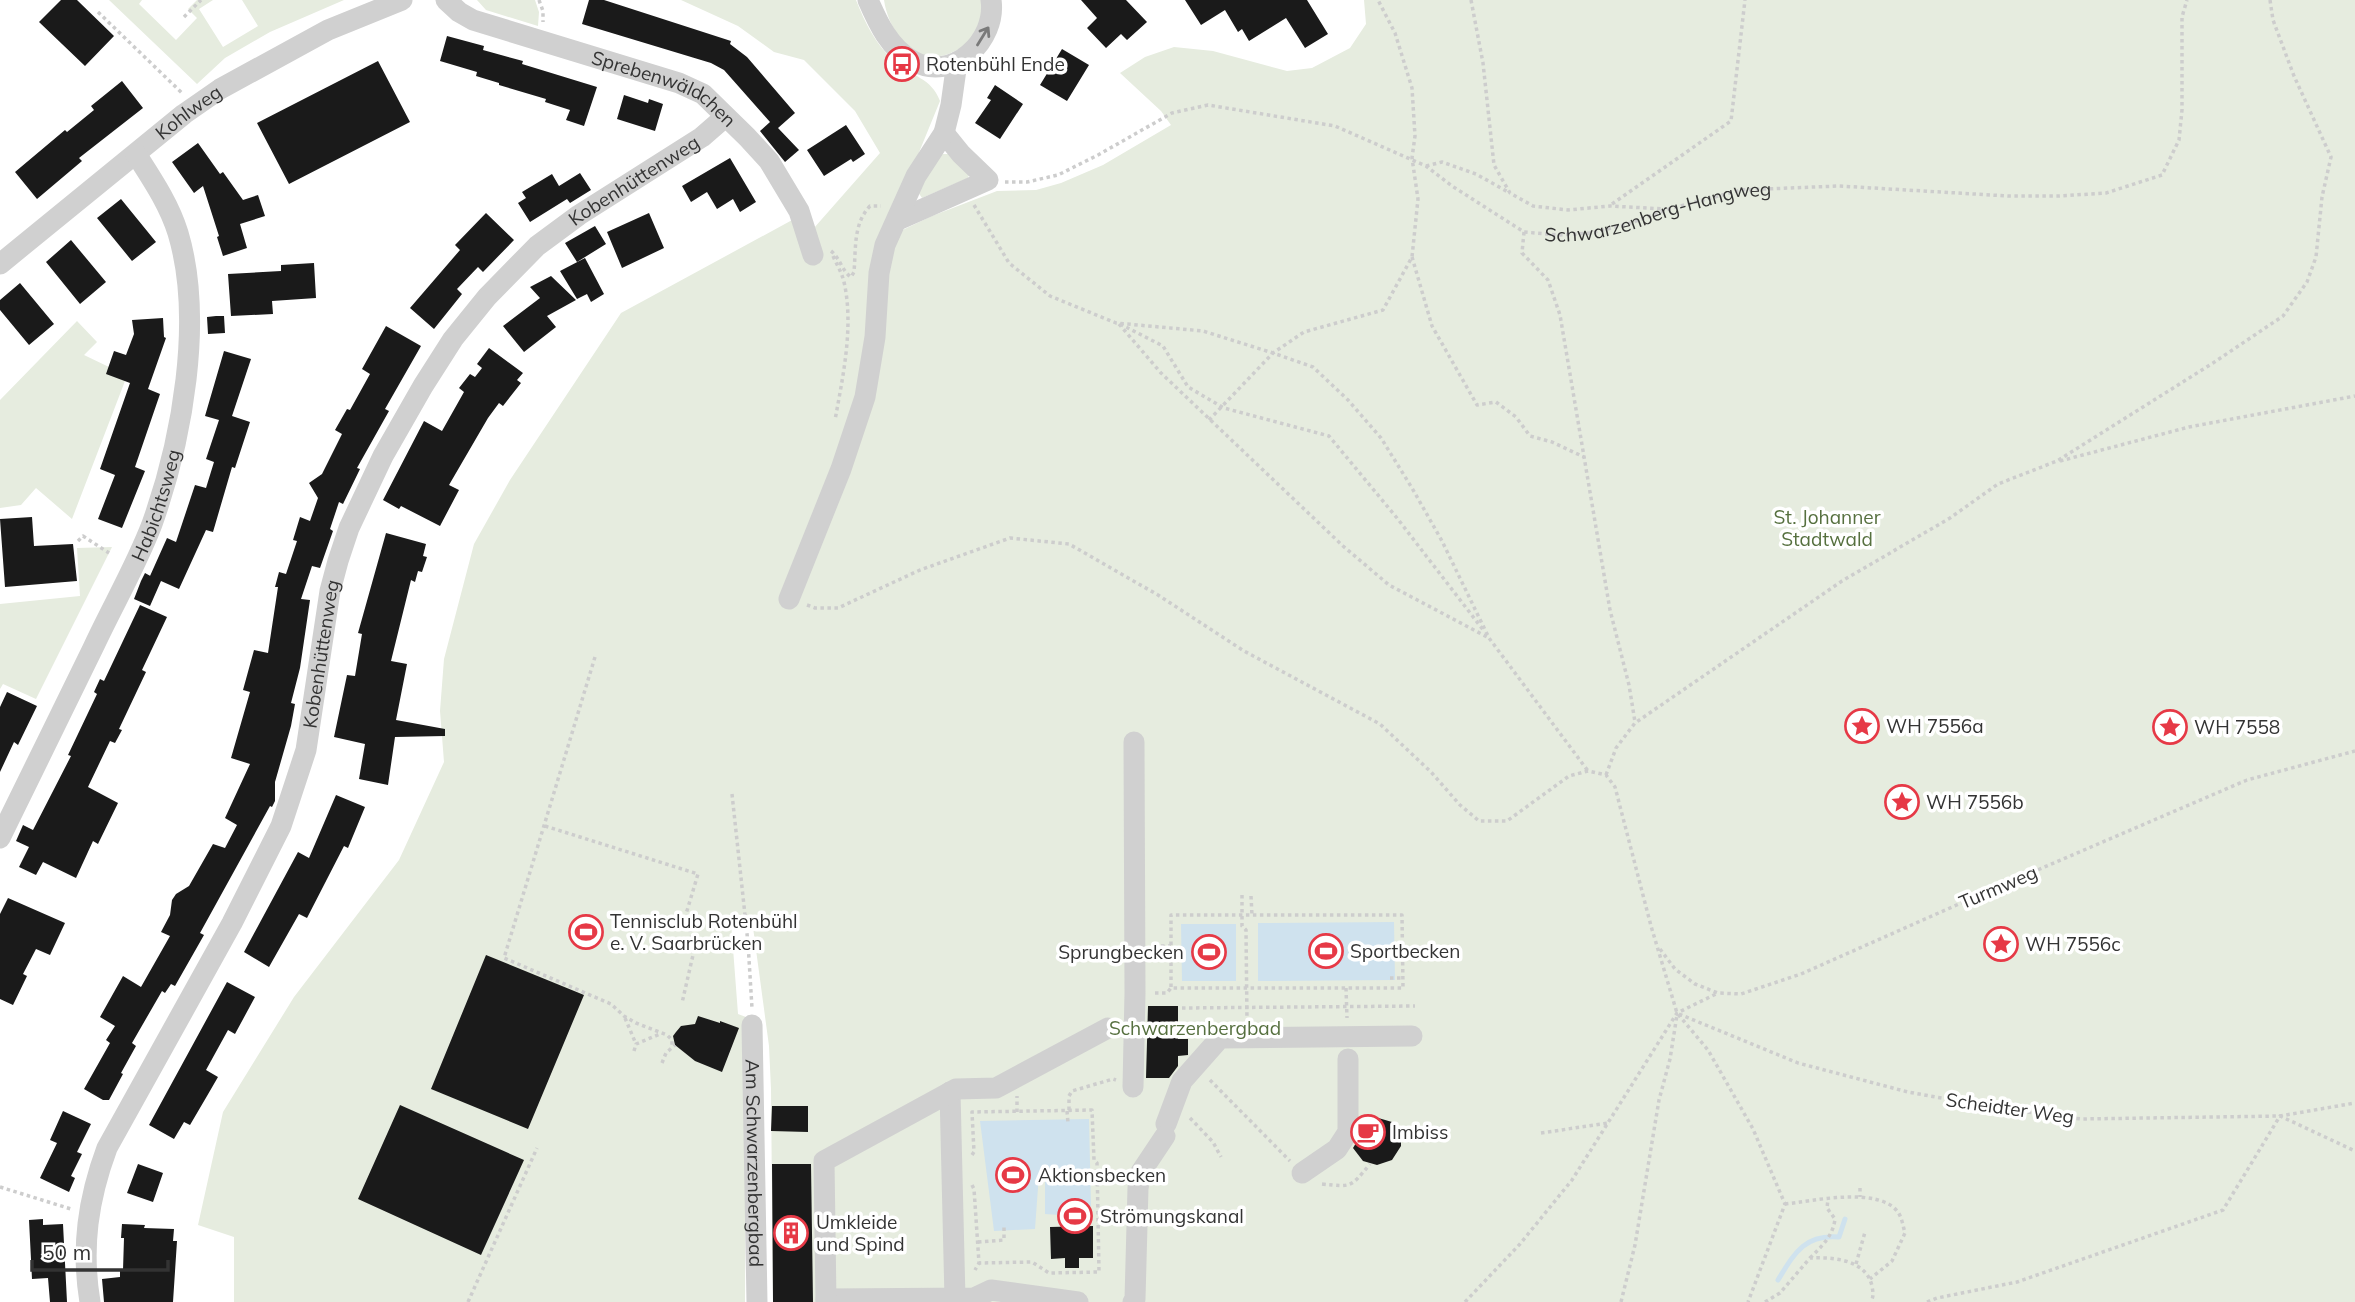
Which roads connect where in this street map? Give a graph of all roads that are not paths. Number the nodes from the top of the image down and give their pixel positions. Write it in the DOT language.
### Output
graph roads {
  1 [pos="402,0"];
  2 [pos="446,0"];
  3 [pos="868,0"];
  4 [pos="991,0"];
  5 [pos="957,62"];
  6 [pos="725,117"];
  7 [pos="944,133"];
  8 [pos="136,153"];
  9 [pos="899,217"];
  10 [pos="810,245"];
  11 [pos="0,264"];
  12 [pos="789,599"];
  13 [pos="1134,743"];
  14 [pos="0,838"];
  15 [pos="752,1025"];
  16 [pos="1108,1028"];
  17 [pos="1412,1036"];
  18 [pos="1348,1059"];
  19 [pos="1133,1087"];
  20 [pos="950,1092"];
  21 [pos="1306,1179"];
  22 [pos="955,1299"];
  23 [pos="826,1301"];
  24 [pos="90,1302"];
  25 [pos="757,1302"];
  26 [pos="1078,1302"];
  27 [pos="1133,1302"];
  1 -- 8 [label="street, Kohlweg"];
  2 -- 6 [label="street, Sprebenwäldchen"];
  3 -- 5 [label="street"];
  5 -- 4 [label="street, one-way"];
  5 -- 7 [label="street"];
  6 -- 10 [label="street, Sprebenwäldchen"];
  6 -- 24 [label="street, Kobenhüttenweg"];
  7 -- 9 [label="street"];
  7 -- 9 [label="street"];
  8 -- 11 [label="street, Kohlweg"];
  8 -- 14 [label="street, Habichtsweg"];
  9 -- 12 [label="street"];
  13 -- 19 [label="street"];
  15 -- 25 [label="street, Am Schwarzenbergbad"];
  16 -- 20 [label="street"];
  17 -- 27 [label="street"];
  18 -- 21 [label="street"];
  20 -- 22 [label="street"];
  20 -- 23 [label="street"];
  22 -- 23 [label="street"];
  22 -- 26 [label="street"];
}
